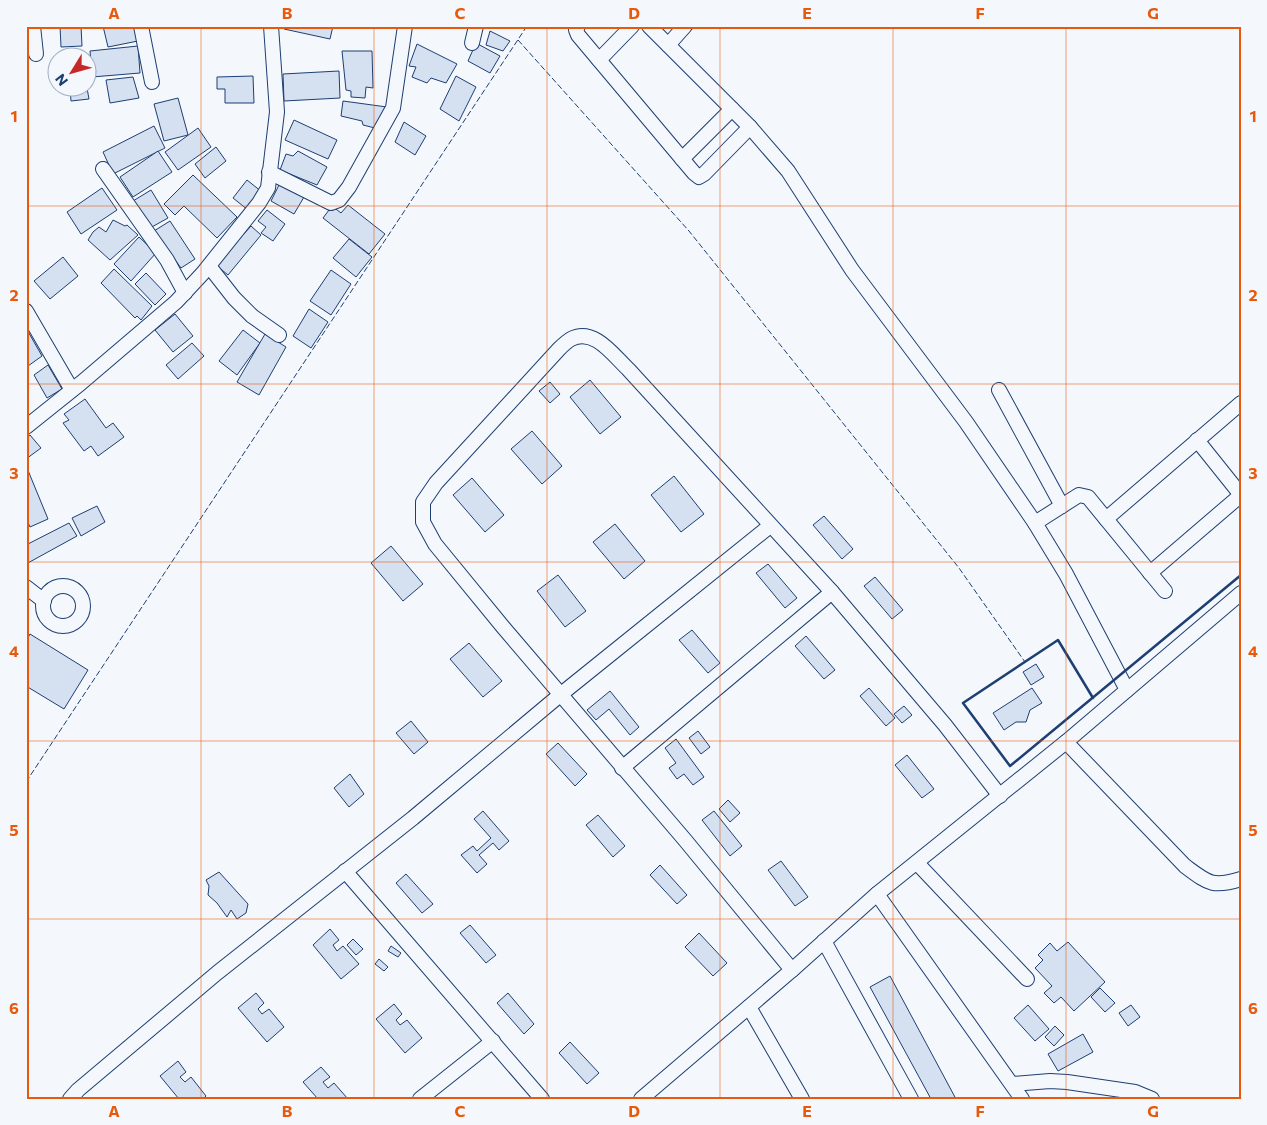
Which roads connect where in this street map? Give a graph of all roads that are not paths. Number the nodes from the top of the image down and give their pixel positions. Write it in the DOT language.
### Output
graph roads {
  1 [pos="33,26"];
  2 [pos="141,26"];
  3 [pos="271,26"];
  4 [pos="405,26"];
  5 [pos="476,26"];
  6 [pos="578,26"];
  7 [pos="632,26"];
  8 [pos="649,26"];
  9 [pos="685,26"];
  10 [pos="472,43"];
  11 [pos="668,45"];
  12 [pos="36,54"];
  13 [pos="598,60"];
  14 [pos="152,82"];
  15 [pos="732,109"];
  16 [pos="750,127"];
  17 [pos="682,159"];
  18 [pos="103,169"];
  19 [pos="269,172"];
  20 [pos="209,266"];
  21 [pos="185,293"];
  22 [pos="26,311"];
  23 [pos="279,334"];
  24 [pos="72,390"];
  25 [pos="999,390"];
  26 [pos="1241,403"];
  27 [pos="26,427"];
  28 [pos="1197,440"];
  29 [pos="1241,495"];
  30 [pos="1062,506"];
  31 [pos="1106,519"];
  32 [pos="1036,523"];
  33 [pos="770,526"];
  34 [pos="1150,573"];
  35 [pos="26,587"];
  36 [pos="1165,591"];
  37 [pos="832,592"];
  38 [pos="1241,594"];
  39 [pos="44,601"];
  40 [pos="1127,690"];
  41 [pos="560,695"];
  42 [pos="1066,742"];
  43 [pos="622,768"];
  44 [pos="1000,796"];
  45 [pos="916,862"];
  46 [pos="345,872"];
  47 [pos="1241,879"];
  48 [pos="877,894"];
  49 [pos="824,941"];
  50 [pos="792,970"];
  51 [pos="1027,979"];
  52 [pos="749,1006"];
  53 [pos="493,1041"];
  54 [pos="1013,1084"];
  55 [pos="70,1099"];
  56 [pos="420,1099"];
  57 [pos="542,1099"];
  58 [pos="641,1099"];
  59 [pos="802,1099"];
  60 [pos="911,1099"];
  61 [pos="1022,1099"];
  62 [pos="1152,1099"];
  1 -- 12 [label="street"];
  2 -- 14 [label="street"];
  3 -- 19 [label="street"];
  4 -- 19 [label="street"];
  5 -- 10 [label="street"];
  6 -- 13 [label="street"];
  7 -- 13 [label="street"];
  8 -- 11 [label="street"];
  9 -- 11 [label="street"];
  11 -- 15 [label="street"];
  13 -- 17 [label="street"];
  15 -- 16 [label="street"];
  15 -- 17 [label="street"];
  16 -- 17 [label="street"];
  16 -- 32 [label="street"];
  18 -- 21 [label="street"];
  19 -- 20 [label="street"];
  20 -- 21 [label="street"];
  20 -- 23 [label="street"];
  21 -- 24 [label="street"];
  22 -- 24 [label="street"];
  24 -- 27 [label="street"];
  25 -- 30 [label="street"];
  26 -- 28 [label="street"];
  28 -- 29 [label="street"];
  28 -- 31 [label="street"];
  29 -- 34 [label="street"];
  30 -- 31 [label="street"];
  30 -- 32 [label="street"];
  31 -- 34 [label="street"];
  32 -- 40 [label="street"];
  33 -- 37 [label="street"];
  33 -- 41 [label="street"];
  33 -- 41 [label="street"];
  34 -- 36 [label="street"];
  35 -- 39 [label="street"];
  37 -- 43 [label="street"];
  37 -- 44 [label="street"];
  38 -- 40 [label="street"];
  40 -- 42 [label="street"];
  41 -- 43 [label="street"];
  41 -- 46 [label="street"];
  42 -- 44 [label="street"];
  42 -- 47 [label="street"];
  43 -- 50 [label="street"];
  44 -- 45 [label="street"];
  45 -- 48 [label="street"];
  45 -- 51 [label="street"];
  46 -- 53 [label="street"];
  46 -- 55 [label="street"];
  48 -- 49 [label="street"];
  48 -- 54 [label="street"];
  49 -- 50 [label="street"];
  49 -- 60 [label="street"];
  50 -- 52 [label="street"];
  52 -- 58 [label="street"];
  52 -- 59 [label="street"];
  53 -- 56 [label="street"];
  53 -- 57 [label="street"];
  54 -- 61 [label="street"];
  54 -- 62 [label="street"];
}
